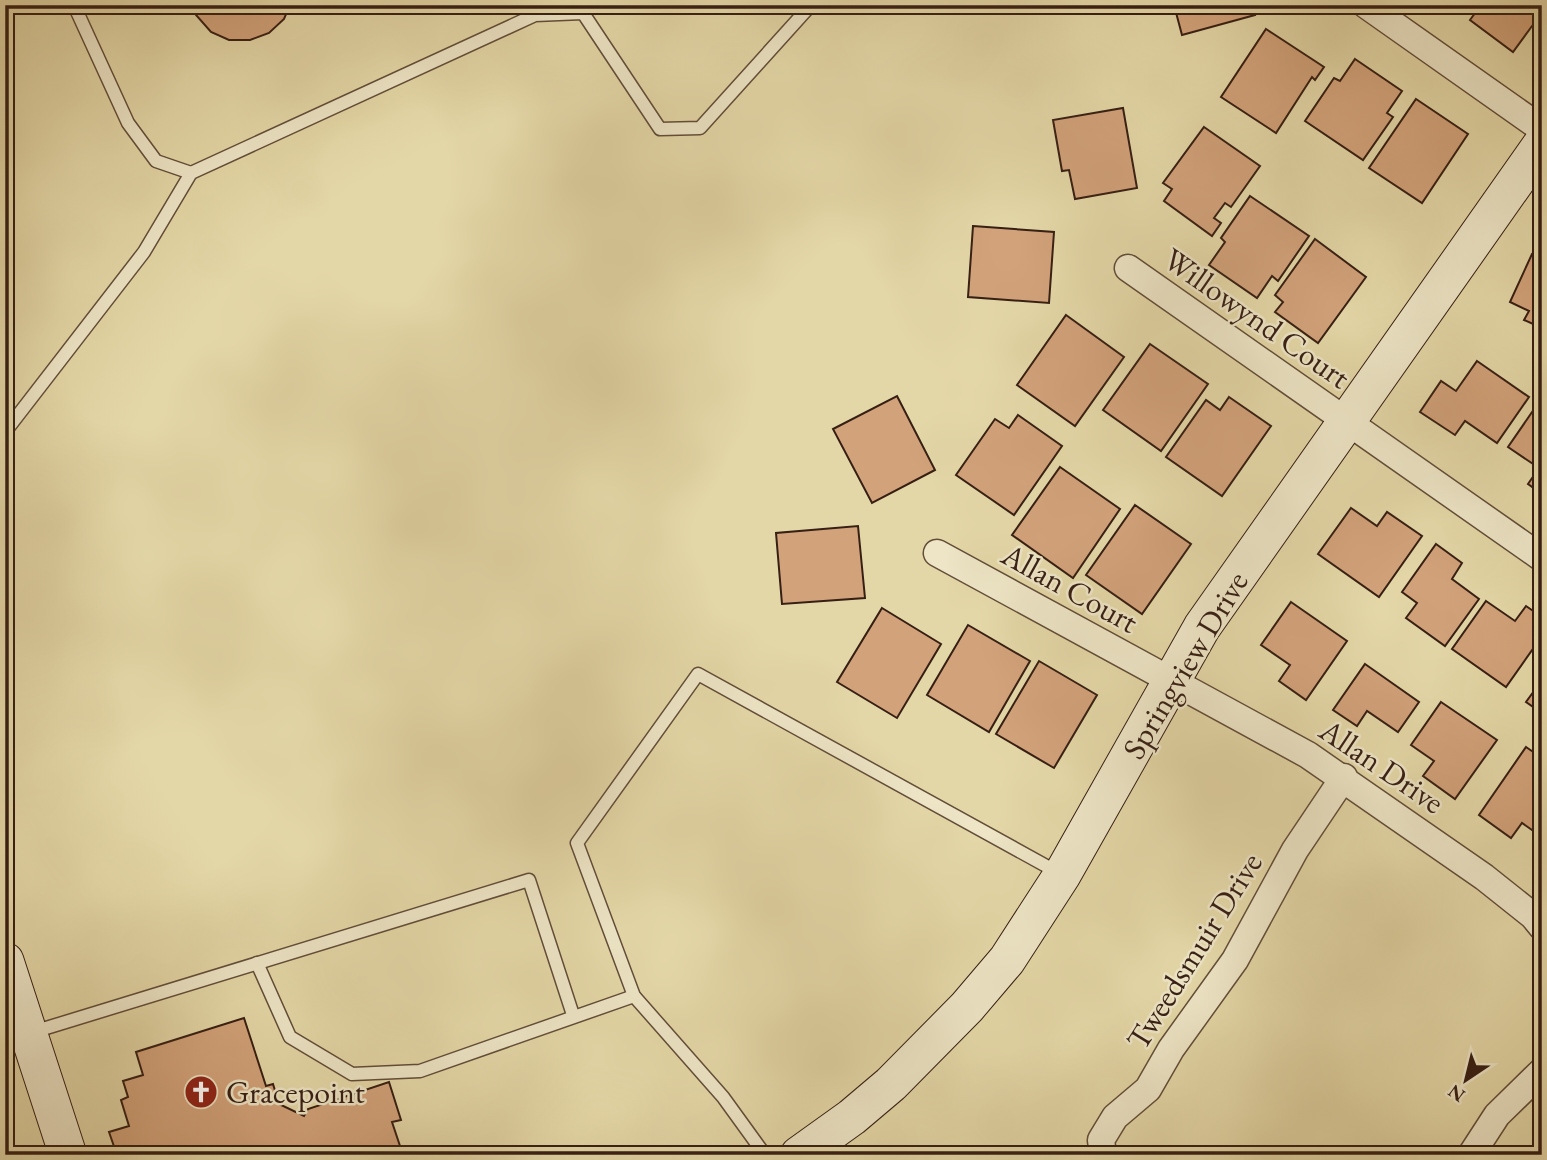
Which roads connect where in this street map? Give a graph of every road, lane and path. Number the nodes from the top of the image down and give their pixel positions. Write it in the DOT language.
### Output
graph roads {
  1 [pos="75,5"];
  2 [pos="596,5"];
  3 [pos="811,5"];
  4 [pos="1366,5"];
  5 [pos="583,13"];
  6 [pos="1542,129"];
  7 [pos="1542,144"];
  8 [pos="191,173"];
  9 [pos="1128,268"];
  10 [pos="1347,422"];
  11 [pos="5,432"];
  12 [pos="937,553"];
  13 [pos="1542,558"];
  14 [pos="1171,681"];
  15 [pos="1344,777"];
  16 [pos="1062,875"];
  17 [pos="1542,927"];
  18 [pos="5,961"];
  19 [pos="257,963"];
  20 [pos="634,996"];
  21 [pos="573,1015"];
  22 [pos="29,1034"];
  23 [pos="1542,1071"];
  24 [pos="68,1155"];
  25 [pos="765,1155"];
  26 [pos="799,1155"];
  27 [pos="1103,1155"];
  28 [pos="1471,1155"];
  1 -- 8 [label="lane"];
  2 -- 5 [label="lane"];
  3 -- 5 [label="lane"];
  4 -- 6 [label="street"];
  5 -- 8 [label="lane"];
  7 -- 10 [label="street, Springview Drive"];
  8 -- 11 [label="lane"];
  9 -- 10 [label="street, Willowynd Court"];
  10 -- 13 [label="street, Willowynd Court"];
  10 -- 14 [label="street, Springview Drive"];
  12 -- 14 [label="street, Allan Court"];
  14 -- 15 [label="street, Allan Drive"];
  14 -- 16 [label="street, Springview Drive"];
  15 -- 17 [label="street, Allan Drive"];
  15 -- 27 [label="street, Tweedsmuir Drive"];
  16 -- 20 [label="lane"];
  16 -- 26 [label="street, Springview Drive"];
  18 -- 22 [label="street"];
  19 -- 21 [label="lane"];
  19 -- 21 [label="lane"];
  19 -- 22 [label="lane"];
  20 -- 21 [label="lane"];
  20 -- 25 [label="lane"];
  22 -- 24 [label="street"];
  23 -- 28 [label="street"];
}
